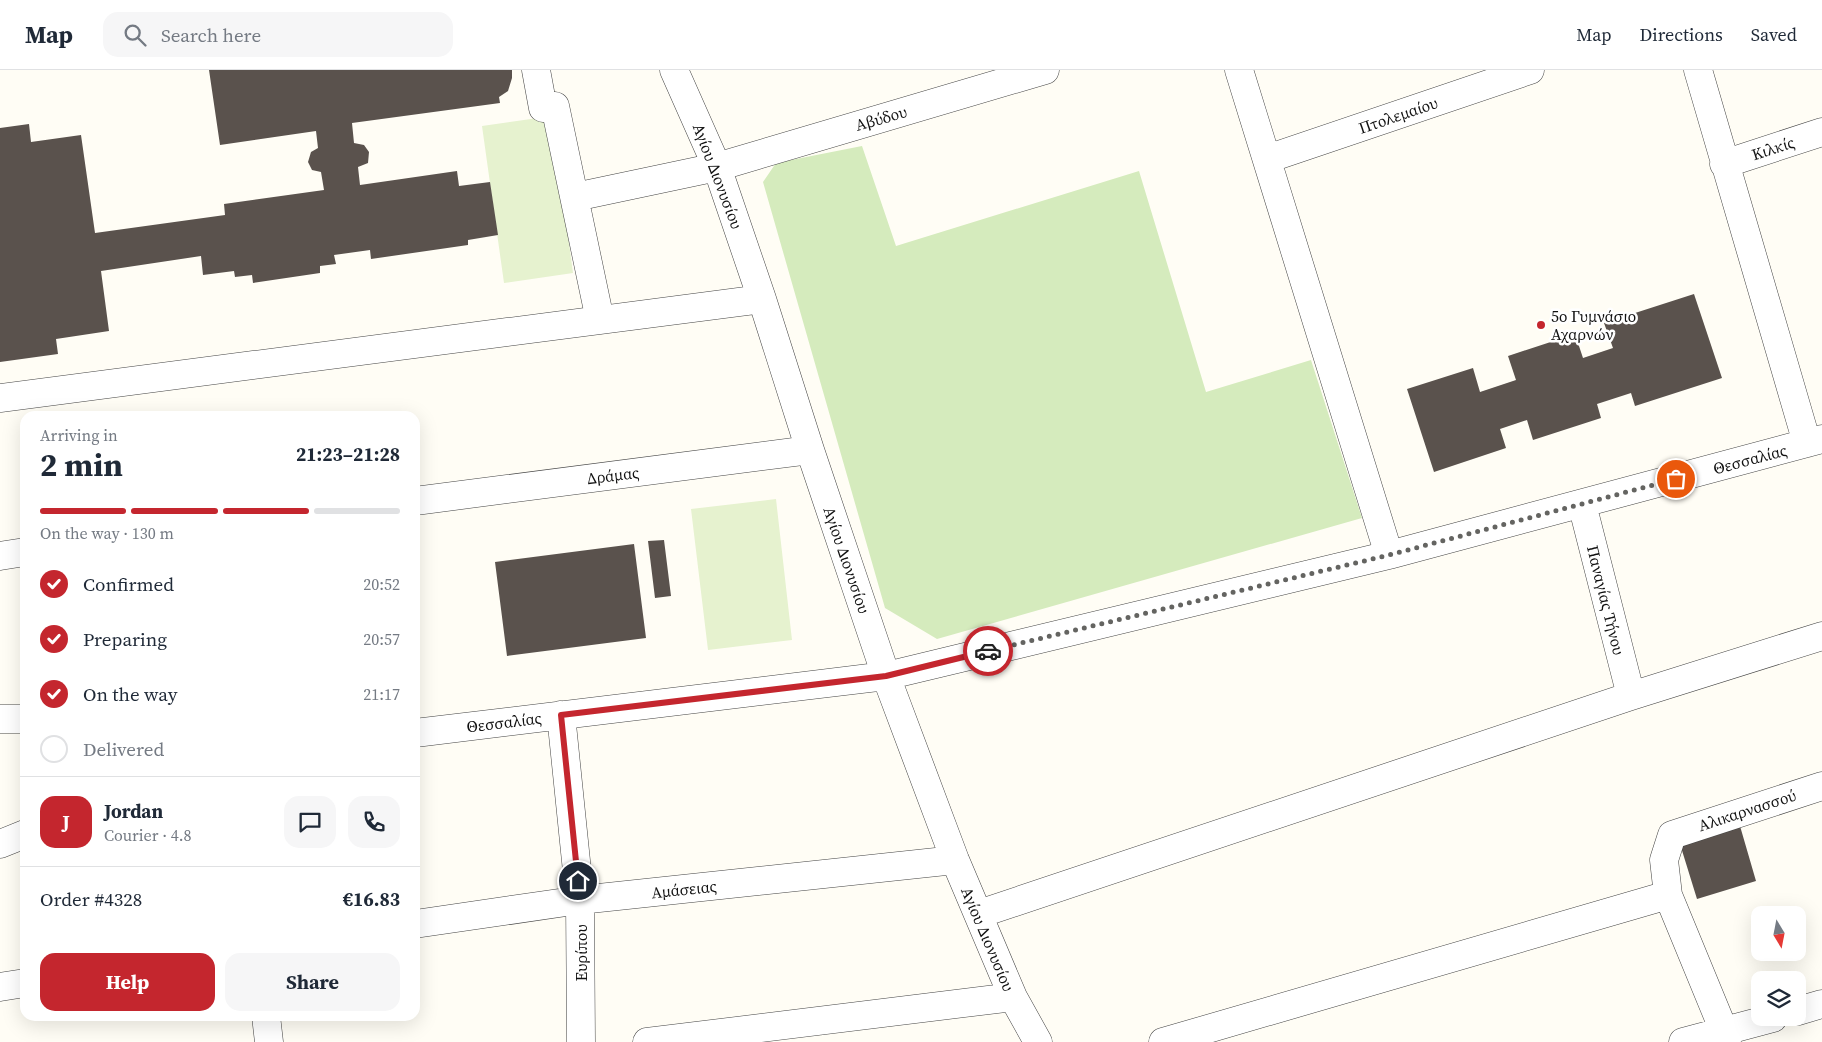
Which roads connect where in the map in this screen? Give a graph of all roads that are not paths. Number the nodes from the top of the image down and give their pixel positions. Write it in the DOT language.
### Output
graph roads {
  1 [pos="536,70"];
  2 [pos="674,70"];
  3 [pos="1239,70"];
  4 [pos="1530,70"];
  5 [pos="1698,70"];
  6 [pos="1034,71"];
  7 [pos="1822,132"];
  8 [pos="1266,159"];
  9 [pos="1724,164"];
  10 [pos="717,167"];
  11 [pos="575,197"];
  12 [pos="762,299"];
  13 [pos="600,320"];
  14 [pos="0,398"];
  15 [pos="1814,441"];
  16 [pos="810,450"];
  17 [pos="420,500"];
  18 [pos="1582,504"];
  19 [pos="20,553"];
  20 [pos="1389,555"];
  21 [pos="0,556"];
  22 [pos="1822,636"];
  23 [pos="886,676"];
  24 [pos="1631,696"];
  25 [pos="561,715"];
  26 [pos="20,718"];
  27 [pos="0,719"];
  28 [pos="420,732"];
  29 [pos="1822,786"];
  30 [pos="20,836"];
  31 [pos="0,844"];
  32 [pos="955,860"];
  33 [pos="1668,895"];
  34 [pos="580,900"];
  35 [pos="979,914"];
  36 [pos="420,923"];
  37 [pos="20,984"];
  38 [pos="0,987"];
  39 [pos="1013,997"];
  40 [pos="1822,1004"];
  41 [pos="1806,1009"];
  42 [pos="267,1021"];
  43 [pos="1753,1026"];
  44 [pos="1726,1037"];
  45 [pos="269,1042"];
  46 [pos="581,1042"];
  47 [pos="647,1042"];
  48 [pos="1038,1042"];
  49 [pos="1163,1042"];
  50 [pos="1683,1042"];
  1 -- 11 [label="street"];
  2 -- 10 [label="street, Αγίου Διονυσίου"];
  3 -- 8 [label="street"];
  4 -- 8 [label="street, Πτολεμαίου"];
  5 -- 9 [label="street"];
  6 -- 10 [label="street, Αβύδου"];
  7 -- 9 [label="street, Κιλκίς"];
  8 -- 20 [label="street"];
  9 -- 15 [label="street"];
  10 -- 11 [label="street, Αβύδου"];
  10 -- 12 [label="street, Αγίου Διονυσίου"];
  11 -- 13 [label="street"];
  12 -- 13 [label="street"];
  12 -- 16 [label="street, Αγίου Διονυσίου"];
  13 -- 14 [label="street"];
  15 -- 18 [label="street, Θεσσαλίας"];
  16 -- 17 [label="street, Δράμας"];
  16 -- 23 [label="street, Αγίου Διονυσίου"];
  18 -- 20 [label="street, Θεσσαλίας"];
  18 -- 24 [label="street, Παναγίας Τήνου"];
  19 -- 21 [label="street"];
  20 -- 23 [label="street, Θεσσαλίας"];
  22 -- 24 [label="street"];
  23 -- 25 [label="street, Θεσσαλίας"];
  23 -- 32 [label="street, Αγίου Διονυσίου"];
  24 -- 35 [label="street"];
  25 -- 28 [label="street, Θεσσαλίας"];
  25 -- 34 [label="street, Ευρίπου"];
  26 -- 27 [label="street"];
  29 -- 33 [label="street, Αλικαρνασσού"];
  30 -- 31 [label="street"];
  32 -- 34 [label="street, Αμάσειας"];
  32 -- 35 [label="street, Αγίου Διονυσίου"];
  33 -- 44 [label="street"];
  33 -- 49 [label="street"];
  34 -- 36 [label="street, Αμάσειας"];
  34 -- 46 [label="street, Ευρίπου"];
  35 -- 39 [label="street, Αγίου Διονυσίου"];
  37 -- 38 [label="street"];
  39 -- 47 [label="street"];
  39 -- 48 [label="street, Αγίου Διονυσίου"];
  40 -- 41 [label="street"];
  42 -- 45 [label="street"];
  43 -- 44 [label="street"];
  44 -- 50 [label="street"];
}
